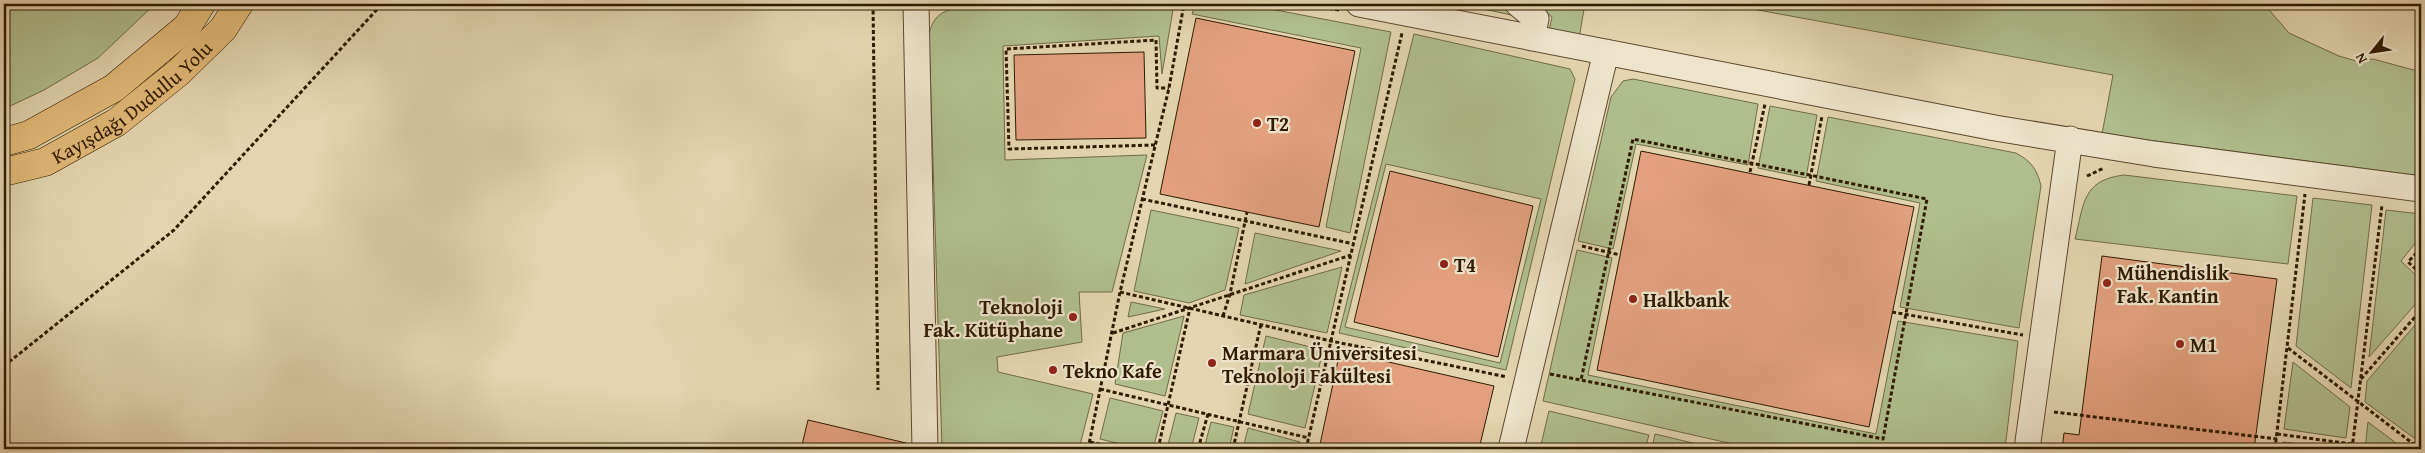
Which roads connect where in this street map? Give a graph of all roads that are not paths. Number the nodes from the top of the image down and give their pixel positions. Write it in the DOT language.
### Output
graph roads {
  1 [pos="201,4"];
  2 [pos="239,4"];
  3 [pos="916,4"];
  4 [pos="1518,4"];
  5 [pos="1349,7"];
  6 [pos="1402,14"];
  7 [pos="1532,38"];
  8 [pos="1606,52"];
  9 [pos="2070,139"];
  10 [pos="4,142"];
  11 [pos="4,172"];
  12 [pos="2421,189"];
  13 [pos="925,449"];
  14 [pos="1510,449"];
  15 [pos="2028,449"];
  1 -- 10 [label="main road, Kayışdağı Dudullu Yolu"];
  2 -- 11 [label="main road, Kayışdağı Dudullu Yolu"];
  3 -- 13 [label="lane"];
  4 -- 7 [label="lane"];
  5 -- 6 [label="lane"];
  6 -- 7 [label="lane"];
  7 -- 8 [label="lane"];
  8 -- 9 [label="lane"];
  8 -- 14 [label="lane"];
  9 -- 12 [label="lane"];
  9 -- 15 [label="lane"];
}
